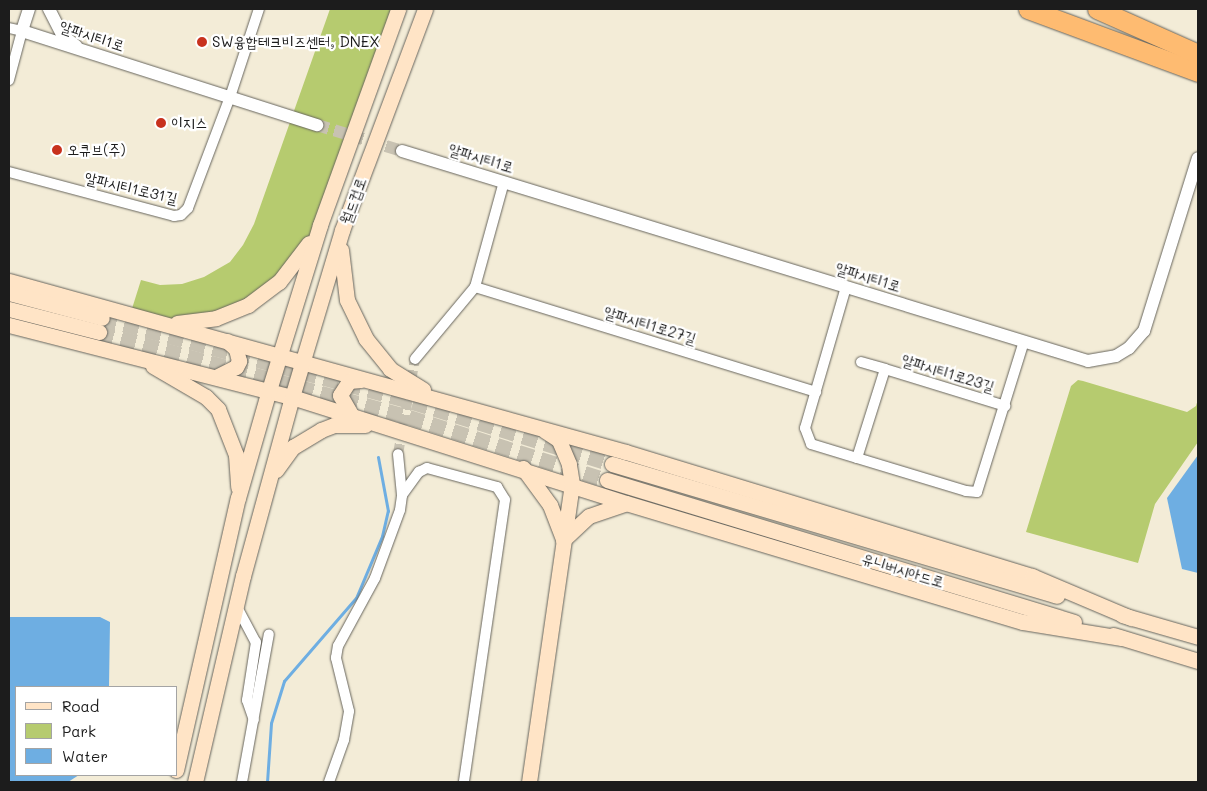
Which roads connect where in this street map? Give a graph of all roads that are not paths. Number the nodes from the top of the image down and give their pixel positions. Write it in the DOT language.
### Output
graph roads {
  1 [pos="29,9"];
  2 [pos="49,9"];
  3 [pos="259,9"];
  4 [pos="398,9"];
  5 [pos="425,9"];
  6 [pos="1028,9"];
  7 [pos="1067,9"];
  8 [pos="1097,9"];
  9 [pos="9,28"];
  10 [pos="22,31"];
  11 [pos="1141,40"];
  12 [pos="82,50"];
  13 [pos="1198,54"];
  14 [pos="1198,62"];
  15 [pos="1198,72"];
  16 [pos="1198,78"];
  17 [pos="9,80"];
  18 [pos="230,97"];
  19 [pos="318,125"];
  20 [pos="402,151"];
  21 [pos="1198,158"];
  22 [pos="9,172"];
  23 [pos="504,182"];
  24 [pos="1194,188"];
  25 [pos="320,225"];
  26 [pos="342,230"];
  27 [pos="9,281"];
  28 [pos="475,287"];
  29 [pos="846,287"];
  30 [pos="9,294"];
  31 [pos="9,309"];
  32 [pos="148,319"];
  33 [pos="9,325"];
  34 [pos="227,341"];
  35 [pos="1024,341"];
  36 [pos="280,356"];
  37 [pos="141,359"];
  38 [pos="415,359"];
  39 [pos="861,362"];
  40 [pos="302,363"];
  41 [pos="885,369"];
  42 [pos="218,376"];
  43 [pos="362,380"];
  44 [pos="269,390"];
  45 [pos="816,392"];
  46 [pos="292,397"];
  47 [pos="437,399"];
  48 [pos="1005,406"];
  49 [pos="352,416"];
  50 [pos="392,426"];
  51 [pos="540,427"];
  52 [pos="398,454"];
  53 [pos="857,458"];
  54 [pos="612,464"];
  55 [pos="522,468"];
  56 [pos="269,480"];
  57 [pos="607,480"];
  58 [pos="572,484"];
  59 [pos="402,495"];
  60 [pos="238,498"];
  61 [pos="626,503"];
  62 [pos="563,540"];
  63 [pos="236,606"];
  64 [pos="1131,618"];
  65 [pos="243,622"];
  66 [pos="231,630"];
  67 [pos="269,634"];
  68 [pos="1198,637"];
  69 [pos="1122,638"];
  70 [pos="1198,661"];
  71 [pos="254,720"];
  72 [pos="178,761"];
  73 [pos="195,782"];
  74 [pos="242,782"];
  75 [pos="329,782"];
  76 [pos="464,782"];
  77 [pos="529,782"];
  1 -- 10 [label="street"];
  2 -- 12 [label="street"];
  3 -- 18 [label="street"];
  4 -- 25 [label="main road, 월드컵로"];
  5 -- 26 [label="main road, 월드컵로"];
  6 -- 11 [label="highway"];
  7 -- 11 [label="highway"];
  8 -- 11 [label="highway"];
  9 -- 10 [label="street"];
  10 -- 12 [label="street, 알파시티1로"];
  10 -- 17 [label="street"];
  11 -- 13 [label="highway"];
  11 -- 14 [label="highway"];
  11 -- 15 [label="highway"];
  11 -- 16 [label="highway"];
  12 -- 18 [label="street, 알파시티1로"];
  18 -- 19 [label="street, 알파시티1로"];
  18 -- 22 [label="street, 알파시티1로31길"];
  20 -- 23 [label="street, 알파시티1로"];
  21 -- 24 [label="street, 알파시티1로"];
  23 -- 28 [label="street"];
  23 -- 29 [label="street, 알파시티1로"];
  24 -- 35 [label="street, 알파시티1로"];
  25 -- 32 [label="main road"];
  25 -- 36 [label="main road, 월드컵로"];
  26 -- 40 [label="main road, 월드컵로"];
  26 -- 47 [label="main road"];
  27 -- 32 [label="main road"];
  28 -- 38 [label="street"];
  28 -- 45 [label="street, 알파시티1로27길"];
  29 -- 35 [label="street, 알파시티1로"];
  29 -- 45 [label="street, 알파시티1로23길"];
  30 -- 31 [label="main road"];
  32 -- 34 [label="main road"];
  33 -- 37 [label="main road"];
  34 -- 36 [label="main road"];
  34 -- 42 [label="main road"];
  35 -- 48 [label="street, 알파시티1로23길"];
  36 -- 40 [label="main road"];
  36 -- 44 [label="main road, 월드컵로"];
  37 -- 42 [label="main road"];
  37 -- 60 [label="main road"];
  39 -- 41 [label="street"];
  40 -- 43 [label="main road"];
  40 -- 46 [label="main road, 월드컵로"];
  41 -- 48 [label="street, 알파시티1로23길"];
  41 -- 53 [label="street, 알파시티1로23길"];
  42 -- 44 [label="main road"];
  43 -- 47 [label="main road"];
  43 -- 49 [label="main road"];
  44 -- 46 [label="main road"];
  44 -- 60 [label="main road, 월드컵로"];
  45 -- 53 [label="street, 알파시티1로23길"];
  46 -- 49 [label="main road"];
  46 -- 56 [label="main road, 월드컵로"];
  47 -- 51 [label="main road"];
  48 -- 53 [label="street, 알파시티1로23길"];
  49 -- 50 [label="main road"];
  50 -- 55 [label="main road"];
  50 -- 56 [label="main road"];
  51 -- 58 [label="main road"];
  51 -- 64 [label="main road"];
  52 -- 59 [label="street"];
  54 -- 64 [label="main road, 유니버시아드로"];
  55 -- 58 [label="main road"];
  55 -- 62 [label="main road"];
  56 -- 63 [label="main road, 월드컵로"];
  57 -- 69 [label="main road, 유니버시아드로"];
  58 -- 61 [label="main road"];
  58 -- 62 [label="main road"];
  59 -- 75 [label="street"];
  59 -- 76 [label="street"];
  60 -- 72 [label="main road"];
  61 -- 62 [label="main road"];
  61 -- 69 [label="main road"];
  62 -- 77 [label="main road"];
  63 -- 65 [label="street"];
  63 -- 66 [label="main road, 월드컵로"];
  64 -- 68 [label="main road, 유니버시아드로"];
  65 -- 66 [label="street"];
  65 -- 71 [label="street"];
  66 -- 73 [label="main road, 월드컵로"];
  67 -- 71 [label="street"];
  69 -- 70 [label="main road, 유니버시아드로"];
  71 -- 74 [label="street"];
}
